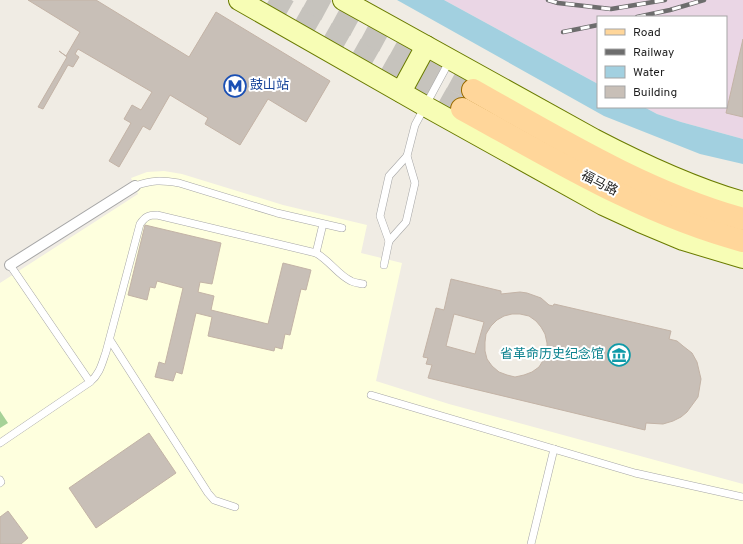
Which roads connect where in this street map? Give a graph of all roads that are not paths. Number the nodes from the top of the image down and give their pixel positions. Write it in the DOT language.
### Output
graph roads {
  1 [pos="239,0"];
  2 [pos="343,0"];
  3 [pos="426,46"];
  4 [pos="450,60"];
  5 [pos="473,90"];
  6 [pos="401,92"];
  7 [pos="425,106"];
  8 [pos="462,109"];
  9 [pos="407,156"];
  10 [pos="135,186"];
  11 [pos="743,202"];
  12 [pos="743,219"];
  13 [pos="323,224"];
  14 [pos="342,228"];
  15 [pos="389,241"];
  16 [pos="743,241"];
  17 [pos="316,253"];
  18 [pos="743,258"];
  19 [pos="10,264"];
  20 [pos="384,265"];
  21 [pos="363,284"];
  22 [pos="110,340"];
  23 [pos="90,382"];
  24 [pos="371,395"];
  25 [pos="0,443"];
  26 [pos="554,449"];
  27 [pos="0,480"];
  28 [pos="0,483"];
  29 [pos="743,498"];
  30 [pos="235,507"];
  31 [pos="531,544"];
  1 -- 6 [label="main road"];
  2 -- 3 [label="main road"];
  3 -- 4 [label="main road"];
  3 -- 6 [label="main road"];
  4 -- 7 [label="lane"];
  4 -- 11 [label="main road"];
  5 -- 12 [label="main road, 福马路"];
  6 -- 7 [label="main road"];
  7 -- 9 [label="lane"];
  7 -- 18 [label="main road"];
  8 -- 16 [label="main road, 福马路"];
  9 -- 15 [label="lane"];
  9 -- 15 [label="lane"];
  10 -- 13 [label="lane"];
  10 -- 19 [label="street"];
  13 -- 14 [label="lane"];
  13 -- 17 [label="lane"];
  15 -- 20 [label="lane"];
  17 -- 21 [label="lane"];
  17 -- 22 [label="lane"];
  19 -- 23 [label="lane"];
  22 -- 23 [label="lane"];
  22 -- 30 [label="lane"];
  23 -- 25 [label="lane"];
  24 -- 26 [label="lane"];
  26 -- 29 [label="lane"];
  26 -- 31 [label="lane"];
  27 -- 28 [label="lane"];
}
